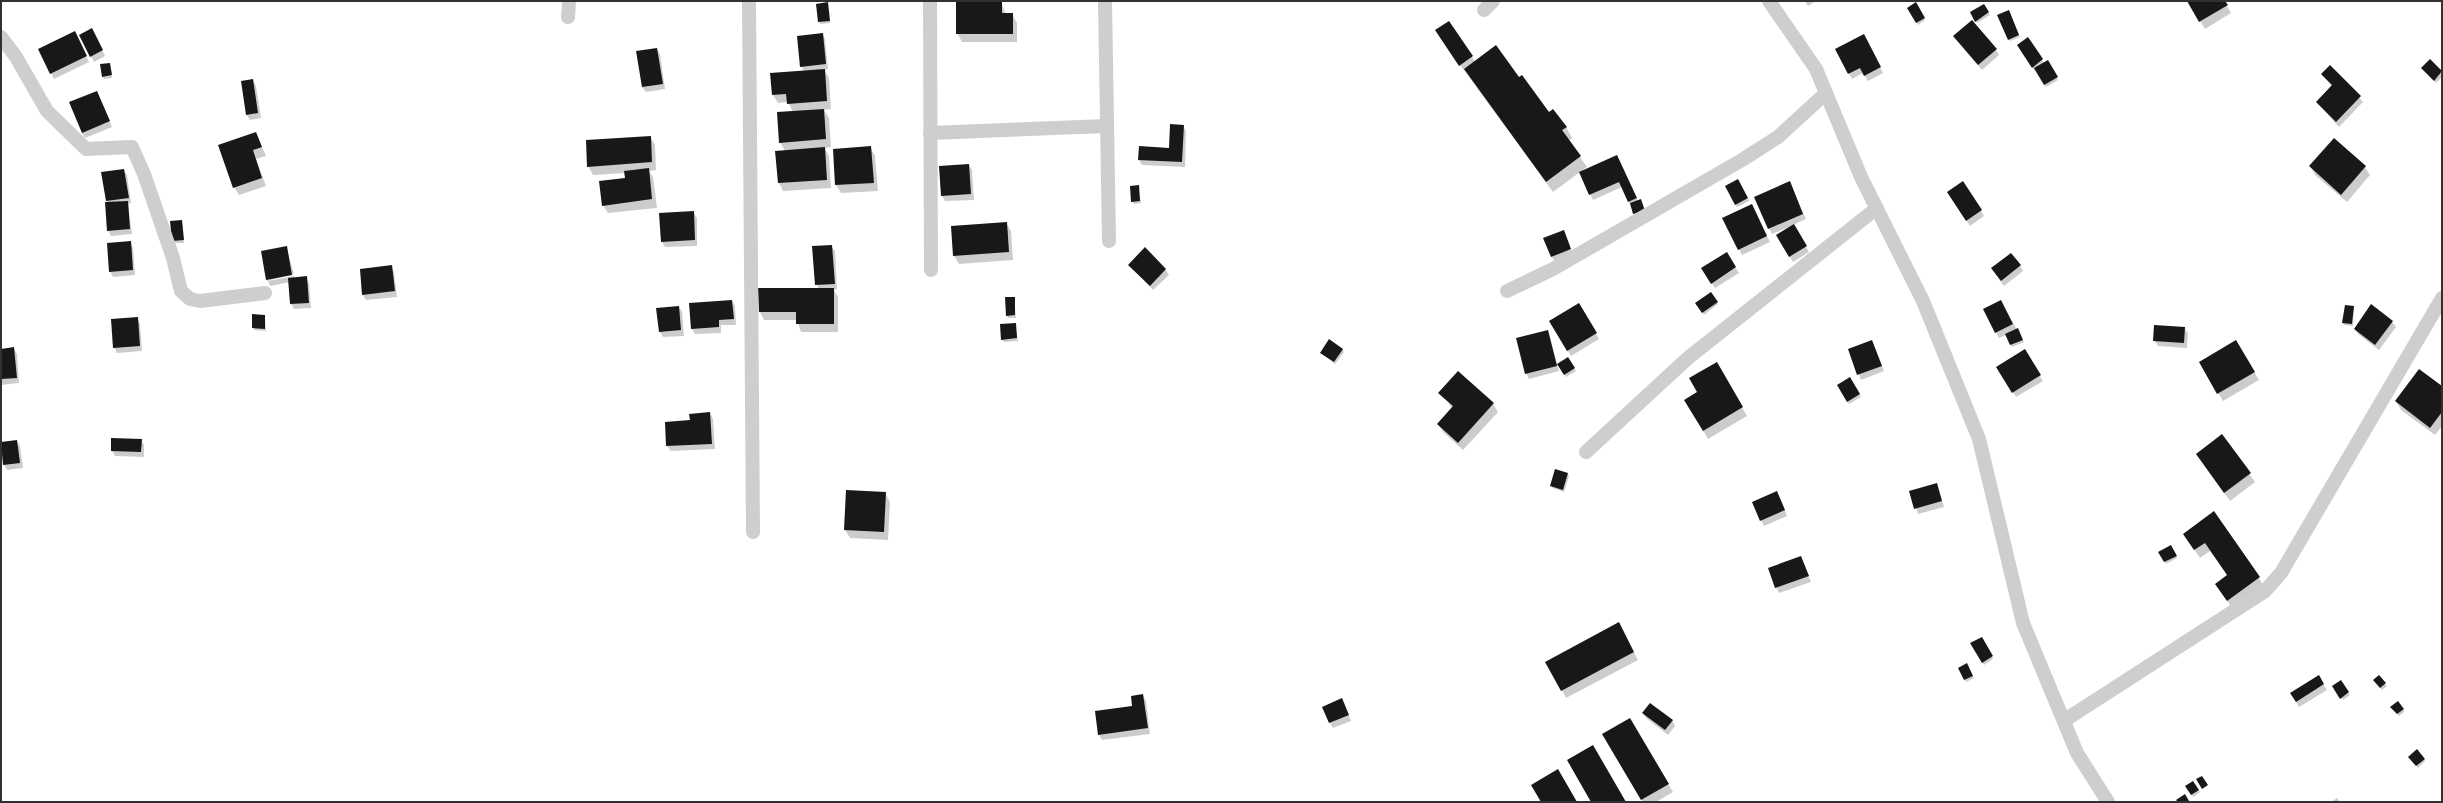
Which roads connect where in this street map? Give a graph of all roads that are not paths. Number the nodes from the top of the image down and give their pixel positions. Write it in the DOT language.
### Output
graph roads {
  1 [pos="569,1"];
  2 [pos="749,1"];
  3 [pos="930,1"];
  4 [pos="1105,1"];
  5 [pos="1769,1"];
  6 [pos="568,17"];
  7 [pos="1,37"];
  8 [pos="1826,92"];
  9 [pos="1107,126"];
  10 [pos="930,133"];
  11 [pos="1877,208"];
  12 [pos="1109,241"];
  13 [pos="931,270"];
  14 [pos="1507,291"];
  15 [pos="265,293"];
  16 [pos="2442,298"];
  17 [pos="1586,452"];
  18 [pos="753,532"];
  19 [pos="2065,720"];
  20 [pos="2108,802"];
  1 -- 6 [label="street"];
  2 -- 18 [label="street"];
  3 -- 10 [label="street"];
  4 -- 9 [label="street"];
  5 -- 8 [label="street"];
  7 -- 15 [label="street"];
  8 -- 11 [label="street"];
  8 -- 14 [label="street"];
  9 -- 10 [label="street"];
  9 -- 12 [label="street"];
  10 -- 13 [label="street"];
  11 -- 17 [label="street"];
  11 -- 19 [label="street"];
  16 -- 19 [label="street"];
  19 -- 20 [label="street"];
}
